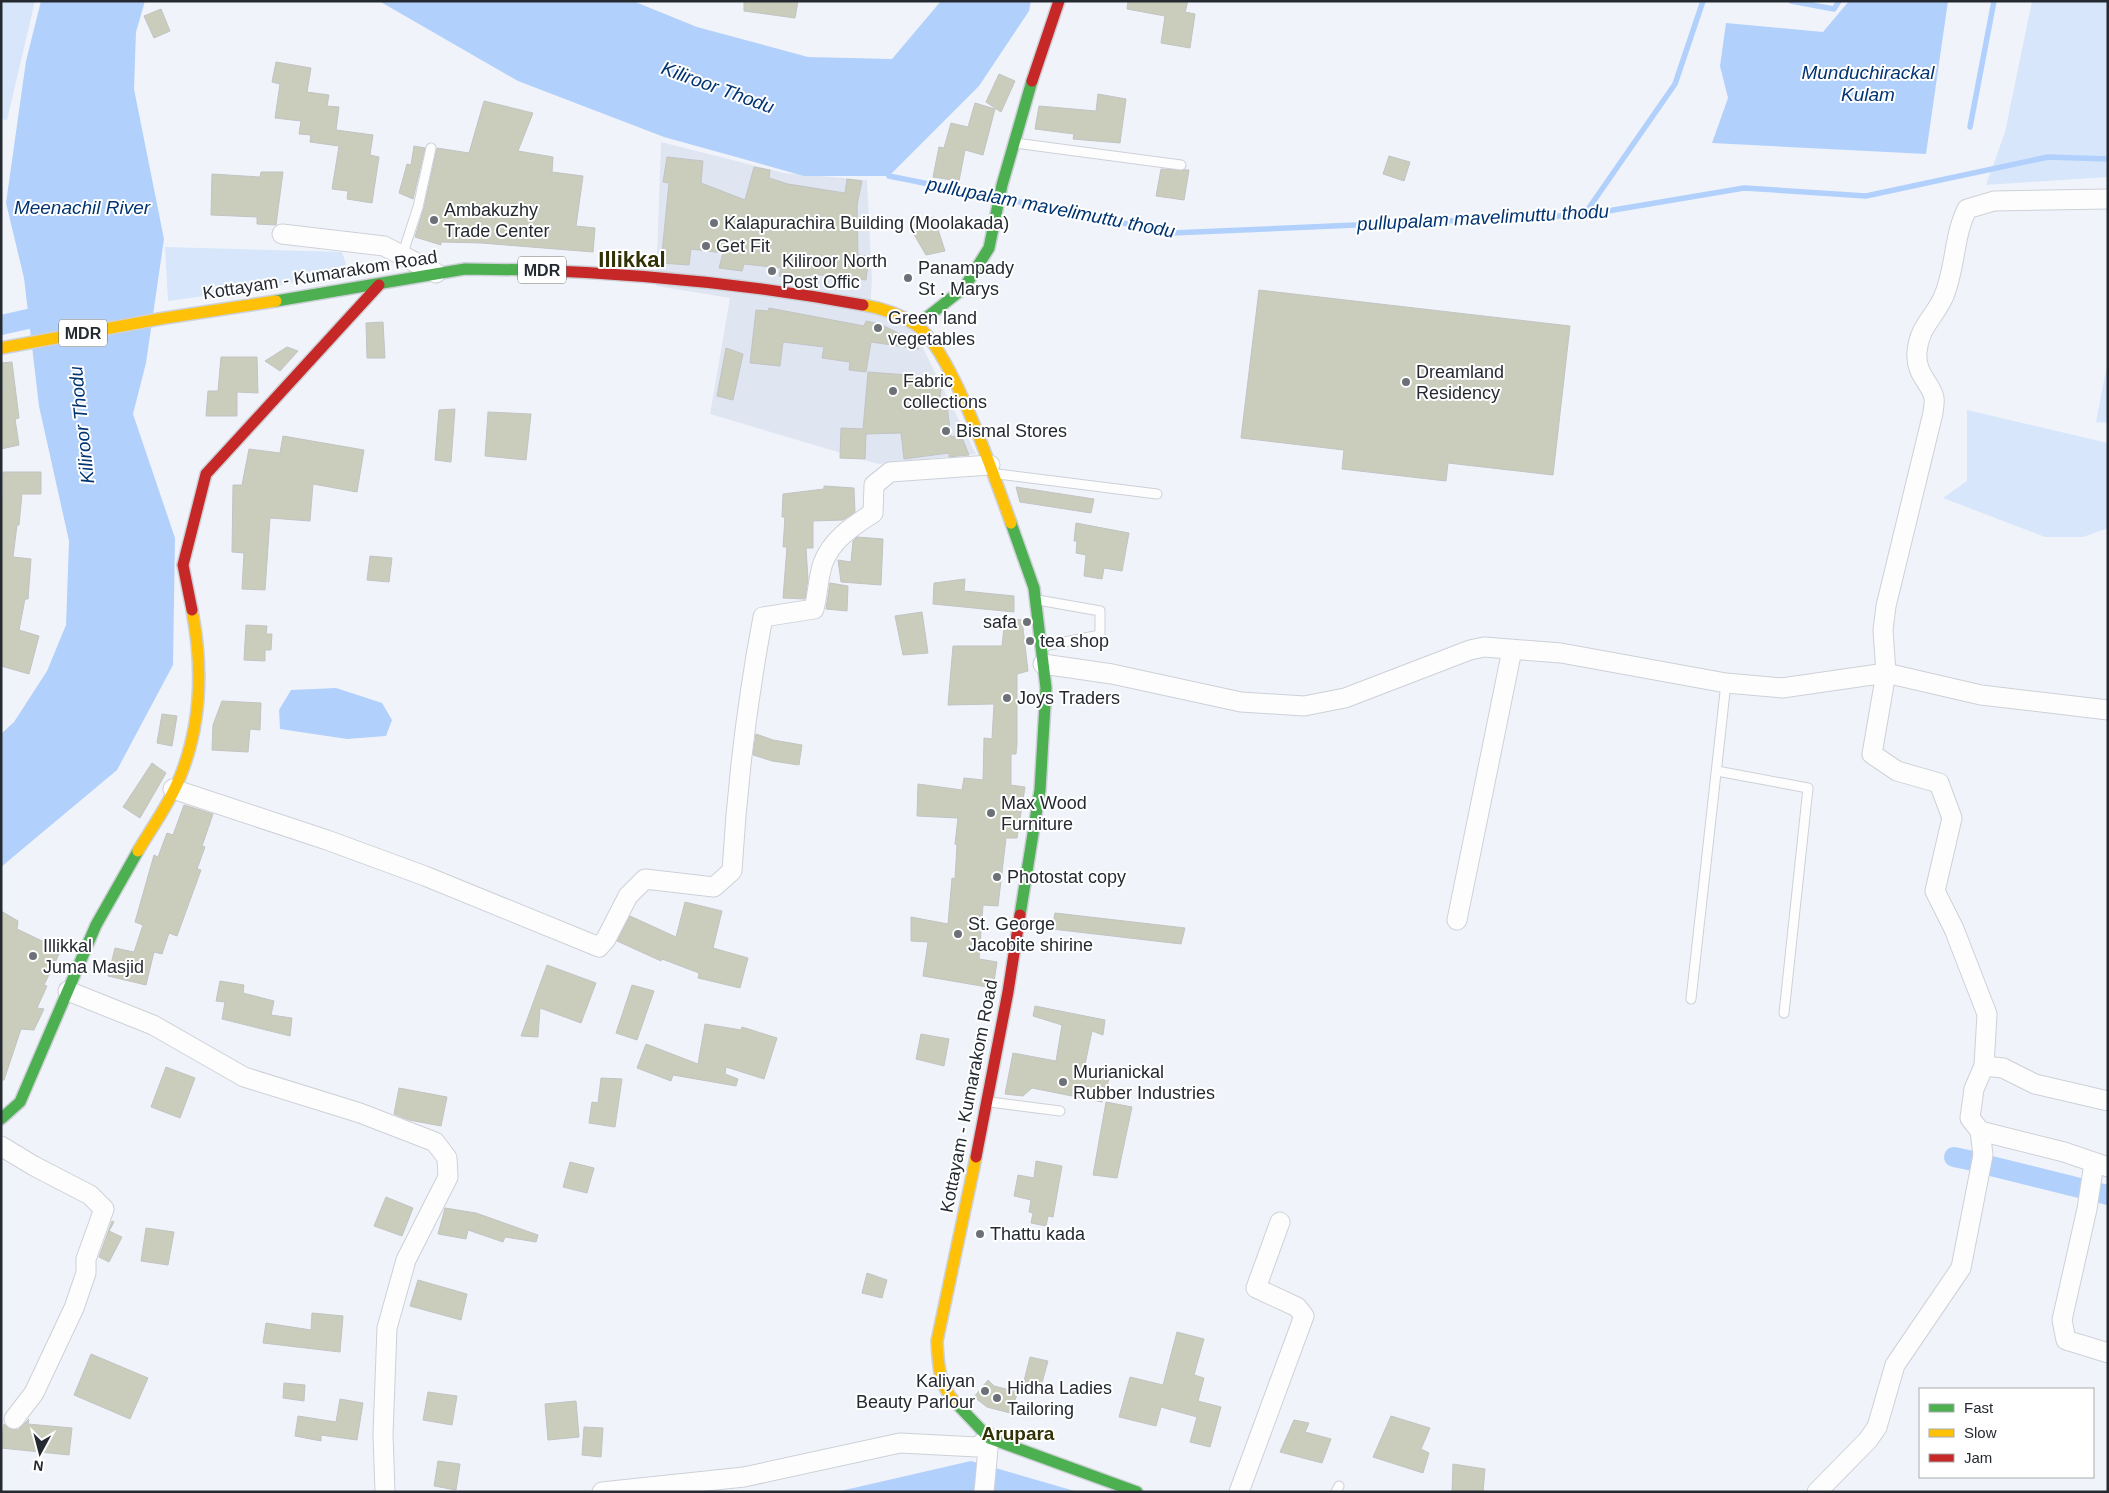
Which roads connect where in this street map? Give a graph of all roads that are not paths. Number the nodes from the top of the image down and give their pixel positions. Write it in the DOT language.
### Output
graph roads {
  1 [pos="1059,1"];
  2 [pos="1015,143"];
  3 [pos="431,148"];
  4 [pos="1181,165"];
  5 [pos="2108,199"];
  6 [pos="282,234"];
  7 [pos="402,256"];
  8 [pos="436,273"];
  9 [pos="379,285"];
  10 [pos="917,324"];
  11 [pos="1,348"];
  12 [pos="991,469"];
  13 [pos="1156,494"];
  14 [pos="1036,599"];
  15 [pos="1512,650"];
  16 [pos="1042,656"];
  17 [pos="1886,673"];
  18 [pos="1726,683"];
  19 [pos="2108,710"];
  20 [pos="1717,771"];
  21 [pos="174,789"];
  22 [pos="1457,920"];
  23 [pos="68,991"];
  24 [pos="1691,998"];
  25 [pos="1784,1013"];
  26 [pos="1984,1066"];
  27 [pos="2108,1101"];
  28 [pos="988,1102"];
  29 [pos="1060,1112"];
  30 [pos="1,1119"];
  31 [pos="1980,1130"];
  32 [pos="1,1146"];
  33 [pos="2101,1165"];
  34 [pos="1280,1222"];
  35 [pos="2108,1353"];
  36 [pos="14,1419"];
  37 [pos="988,1443"];
  38 [pos="385,1492"];
  39 [pos="602,1492"];
  40 [pos="984,1492"];
  41 [pos="1137,1492"];
  42 [pos="1239,1492"];
  43 [pos="1817,1492"];
  1 -- 2 [label="main road"];
  2 -- 4 [label="lane"];
  2 -- 10 [label="main road"];
  3 -- 7 [label="lane"];
  5 -- 17 [label="street"];
  6 -- 7 [label="street"];
  7 -- 8 [label="street"];
  8 -- 9 [label="main road, Kottayam - Kumarakom Road / MDR"];
  8 -- 10 [label="main road, Kottayam - Kumarakom Road / MDR"];
  9 -- 11 [label="main road, Kottayam - Kumarakom Road / MDR"];
  9 -- 21 [label="main road"];
  10 -- 12 [label="main road, Kottayam - Kumarakom Road / MDR"];
  12 -- 13 [label="lane"];
  12 -- 14 [label="main road, Kottayam - Kumarakom Road / MDR"];
  12 -- 21 [label="street"];
  14 -- 16 [label="main road, Kottayam - Kumarakom Road / MDR"];
  14 -- 16 [label="lane"];
  15 -- 16 [label="street"];
  15 -- 18 [label="street"];
  15 -- 22 [label="street"];
  16 -- 28 [label="main road, Kottayam - Kumarakom Road / MDR"];
  17 -- 18 [label="street"];
  17 -- 19 [label="street"];
  17 -- 26 [label="street"];
  18 -- 20 [label="lane"];
  20 -- 24 [label="lane"];
  20 -- 25 [label="lane"];
  21 -- 23 [label="main road"];
  23 -- 30 [label="main road"];
  23 -- 38 [label="street"];
  26 -- 27 [label="street"];
  26 -- 31 [label="street"];
  28 -- 29 [label="lane"];
  28 -- 37 [label="main road, Kottayam - Kumarakom Road / MDR"];
  31 -- 33 [label="street"];
  31 -- 43 [label="street"];
  32 -- 36 [label="street"];
  33 -- 35 [label="street"];
  34 -- 42 [label="street"];
  37 -- 39 [label="street"];
  37 -- 40 [label="street"];
  37 -- 41 [label="main road, Kottayam - Kumarakom Road / MDR"];
}
